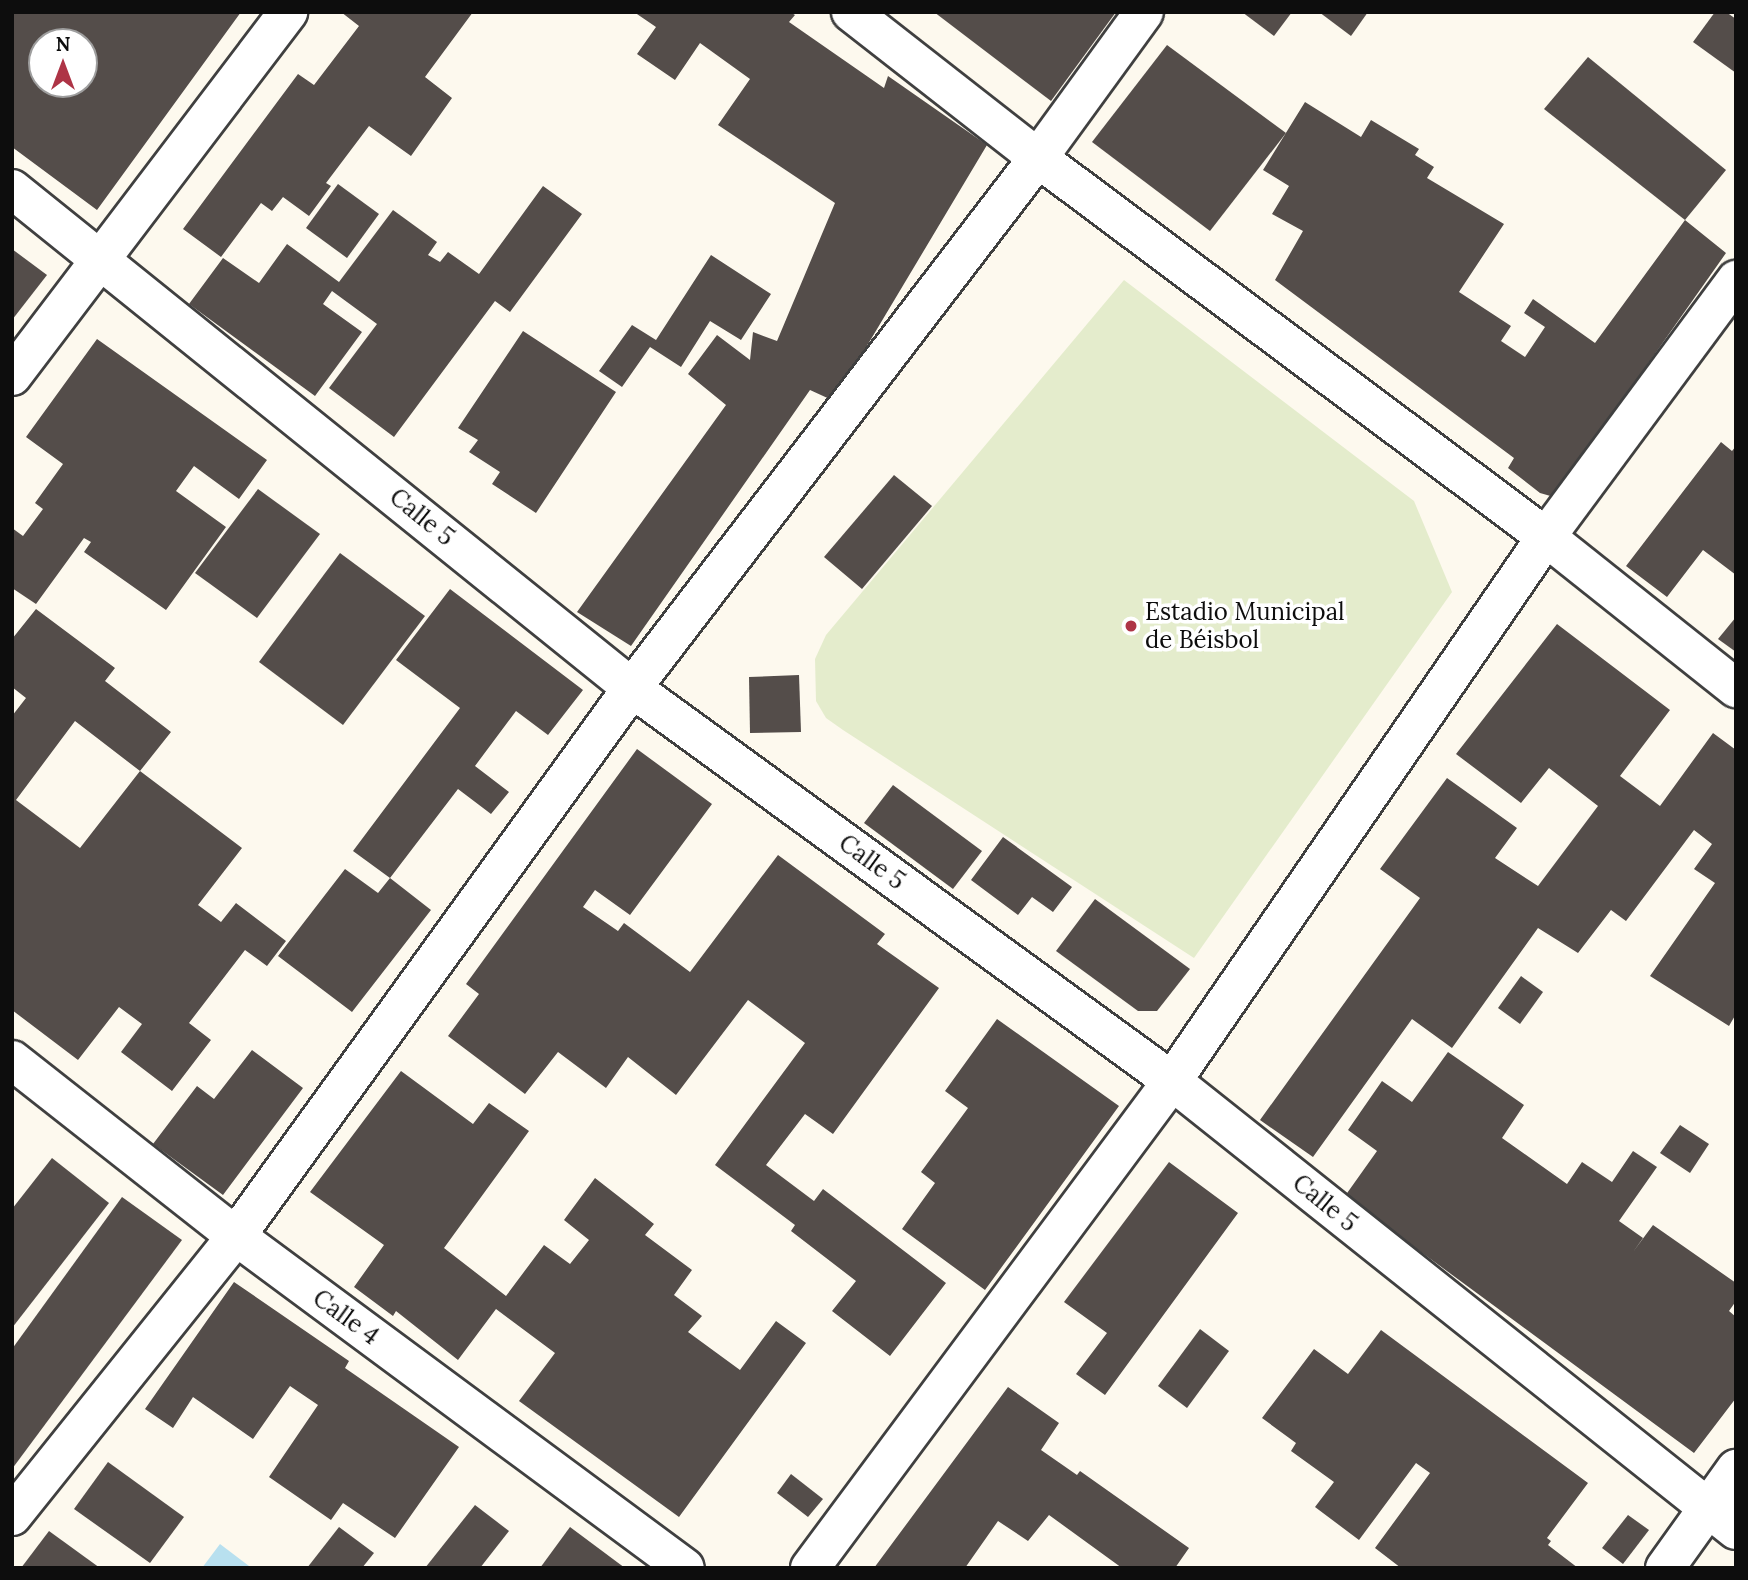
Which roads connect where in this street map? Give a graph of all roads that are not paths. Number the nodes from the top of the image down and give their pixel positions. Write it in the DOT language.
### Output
graph roads {
  1 [pos="288,12"];
  2 [pos="851,12"];
  3 [pos="1144,12"];
  4 [pos="1038,158"];
  5 [pos="12,189"];
  6 [pos="102,258"];
  7 [pos="1736,280"];
  8 [pos="12,376"];
  9 [pos="1546,537"];
  10 [pos="632,688"];
  11 [pos="1736,688"];
  12 [pos="12,1060"];
  13 [pos="1172,1082"];
  14 [pos="236,1236"];
  15 [pos="1736,1469"];
  16 [pos="12,1516"];
  17 [pos="1722,1519"];
  18 [pos="685,1568"];
  19 [pos="810,1568"];
  20 [pos="1665,1568"];
  1 -- 6 [label="street"];
  2 -- 4 [label="street"];
  3 -- 4 [label="street"];
  4 -- 9 [label="street"];
  4 -- 10 [label="street"];
  5 -- 6 [label="street, Calle 5"];
  6 -- 8 [label="street"];
  6 -- 10 [label="street, Calle 5"];
  7 -- 9 [label="street"];
  9 -- 11 [label="street"];
  9 -- 13 [label="street"];
  10 -- 13 [label="street, Calle 5"];
  10 -- 14 [label="street"];
  12 -- 14 [label="street, Calle 4"];
  13 -- 17 [label="street, Calle 5"];
  13 -- 19 [label="street"];
  14 -- 16 [label="street"];
  14 -- 18 [label="street, Calle 4"];
  15 -- 17 [label="street"];
  17 -- 20 [label="street"];
}
